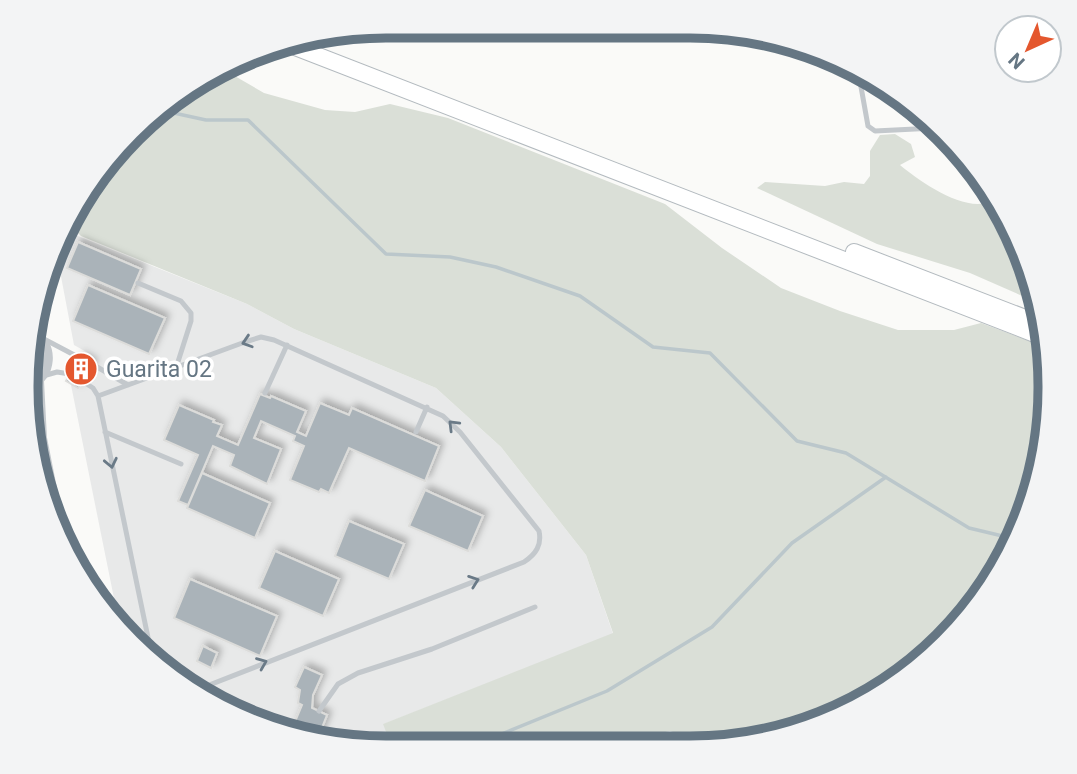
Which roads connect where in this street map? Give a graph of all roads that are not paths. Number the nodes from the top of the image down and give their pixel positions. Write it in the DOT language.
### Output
graph roads {
  1 [pos="317,46"];
  2 [pos="301,49"];
  3 [pos="861,83"];
  4 [pos="924,129"];
  5 [pos="138,283"];
  6 [pos="1032,321"];
  7 [pos="1035,334"];
  8 [pos="42,337"];
  9 [pos="41,341"];
  10 [pos="287,345"];
  11 [pos="80,358"];
  12 [pos="92,364"];
  13 [pos="176,369"];
  14 [pos="70,374"];
  15 [pos="38,379"];
  16 [pos="38,380"];
  17 [pos="82,381"];
  18 [pos="128,385"];
  19 [pos="265,393"];
  20 [pos="98,396"];
  21 [pos="38,398"];
  22 [pos="427,407"];
  23 [pos="105,432"];
  24 [pos="416,432"];
  25 [pos="42,437"];
  26 [pos="181,464"];
  27 [pos="535,607"];
  28 [pos="149,641"];
  29 [pos="206,685"];
  30 [pos="319,711"];
  1 -- 6 [label="street"];
  2 -- 7 [label="street"];
  3 -- 4 [label="lane"];
  5 -- 13 [label="lane"];
  8 -- 11 [label="lane"];
  9 -- 15 [label="street"];
  10 -- 13 [label="lane, one-way"];
  10 -- 19 [label="lane"];
  10 -- 22 [label="lane"];
  12 -- 18 [label="lane"];
  13 -- 18 [label="lane"];
  14 -- 16 [label="lane"];
  17 -- 20 [label="lane"];
  18 -- 20 [label="lane"];
  20 -- 23 [label="lane"];
  21 -- 25 [label="street"];
  22 -- 24 [label="lane"];
  29 -- 22 [label="lane, one-way"];
  23 -- 26 [label="lane"];
  23 -- 28 [label="lane, one-way"];
  27 -- 30 [label="lane"];
}
